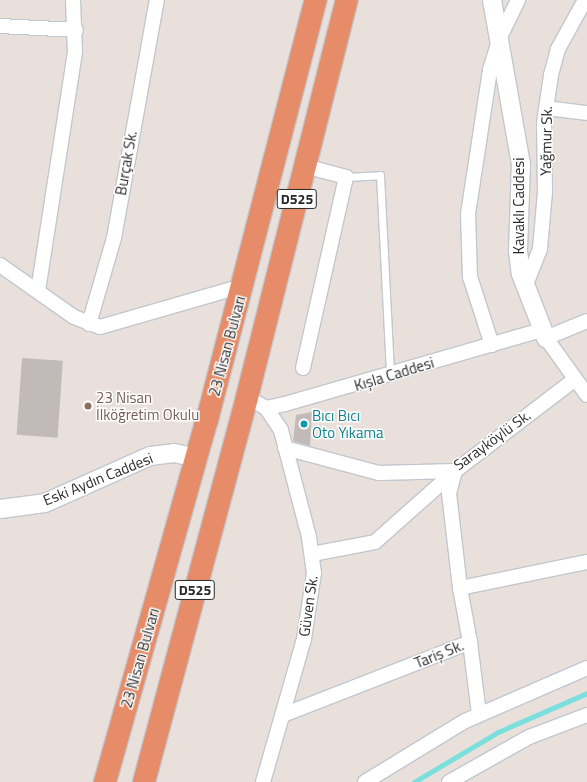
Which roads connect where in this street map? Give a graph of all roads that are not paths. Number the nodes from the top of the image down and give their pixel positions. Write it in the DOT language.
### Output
graph roads {
  1 [pos="73,0"];
  2 [pos="157,0"];
  3 [pos="316,0"];
  4 [pos="347,0"];
  5 [pos="357,0"];
  6 [pos="492,0"];
  7 [pos="518,0"];
  8 [pos="585,0"];
  9 [pos="0,26"];
  10 [pos="76,30"];
  11 [pos="501,35"];
  12 [pos="328,75"];
  13 [pos="546,108"];
  14 [pos="587,113"];
  15 [pos="305,166"];
  16 [pos="346,177"];
  17 [pos="0,265"];
  18 [pos="242,286"];
  19 [pos="525,287"];
  20 [pos="38,291"];
  21 [pos="587,321"];
  22 [pos="89,324"];
  23 [pos="544,334"];
  24 [pos="492,345"];
  25 [pos="303,368"];
  26 [pos="390,375"];
  27 [pos="574,380"];
  28 [pos="587,395"];
  29 [pos="247,397"];
  30 [pos="266,408"];
  31 [pos="285,448"];
  32 [pos="197,458"];
  33 [pos="455,471"];
  34 [pos="0,509"];
  35 [pos="312,554"];
  36 [pos="587,562"];
  37 [pos="460,588"];
  38 [pos="470,642"];
  39 [pos="587,668"];
  40 [pos="479,714"];
  41 [pos="283,715"];
  42 [pos="587,715"];
  43 [pos="105,782"];
  44 [pos="144,782"];
  45 [pos="263,782"];
  46 [pos="365,782"];
  47 [pos="450,782"];
  1 -- 10 [label="street"];
  2 -- 22 [label="street, Burçak Sk."];
  3 -- 18 [label="highway, 23 Nisan Bulvarı / D525"];
  4 -- 12 [label="highway, 23 Nisan Bulvarı / D525"];
  5 -- 12 [label="highway"];
  6 -- 11 [label="street, Kavaklı Caddesi"];
  7 -- 11 [label="street"];
  8 -- 13 [label="street, Yağmur Sk."];
  9 -- 10 [label="street"];
  10 -- 20 [label="street"];
  11 -- 19 [label="street, Kavaklı Caddesi"];
  11 -- 24 [label="street"];
  12 -- 15 [label="highway, 23 Nisan Bulvarı / D525"];
  13 -- 14 [label="street"];
  13 -- 19 [label="street, Yağmur Sk."];
  15 -- 16 [label="street"];
  15 -- 29 [label="highway, 23 Nisan Bulvarı / D525"];
  16 -- 25 [label="street"];
  16 -- 26 [label="lane"];
  17 -- 20 [label="street"];
  18 -- 22 [label="street"];
  18 -- 32 [label="highway, 23 Nisan Bulvarı / D525"];
  19 -- 23 [label="street, Kavaklı Caddesi"];
  20 -- 22 [label="street"];
  21 -- 23 [label="street, Kışla Caddesi"];
  23 -- 24 [label="street, Kışla Caddesi"];
  23 -- 27 [label="street"];
  24 -- 26 [label="street, Kışla Caddesi"];
  26 -- 30 [label="street, Kışla Caddesi"];
  27 -- 28 [label="street"];
  27 -- 33 [label="street, Sarayköylü Sk."];
  29 -- 30 [label="street"];
  29 -- 44 [label="highway, 23 Nisan Bulvarı / D525"];
  30 -- 31 [label="street, Güven Sk."];
  31 -- 33 [label="street, Sarayköylü Sk."];
  31 -- 35 [label="street, Güven Sk."];
  32 -- 34 [label="street, Eski Aydın Caddesi"];
  32 -- 43 [label="highway, 23 Nisan Bulvarı / D525"];
  33 -- 35 [label="street"];
  33 -- 37 [label="street, Tariş Sk."];
  35 -- 41 [label="street, Güven Sk."];
  36 -- 37 [label="street"];
  37 -- 38 [label="street, Tariş Sk."];
  38 -- 40 [label="street"];
  38 -- 41 [label="street, Tariş Sk."];
  39 -- 40 [label="street"];
  40 -- 46 [label="street"];
  41 -- 45 [label="street, Güven Sk."];
  42 -- 47 [label="street"];
}
